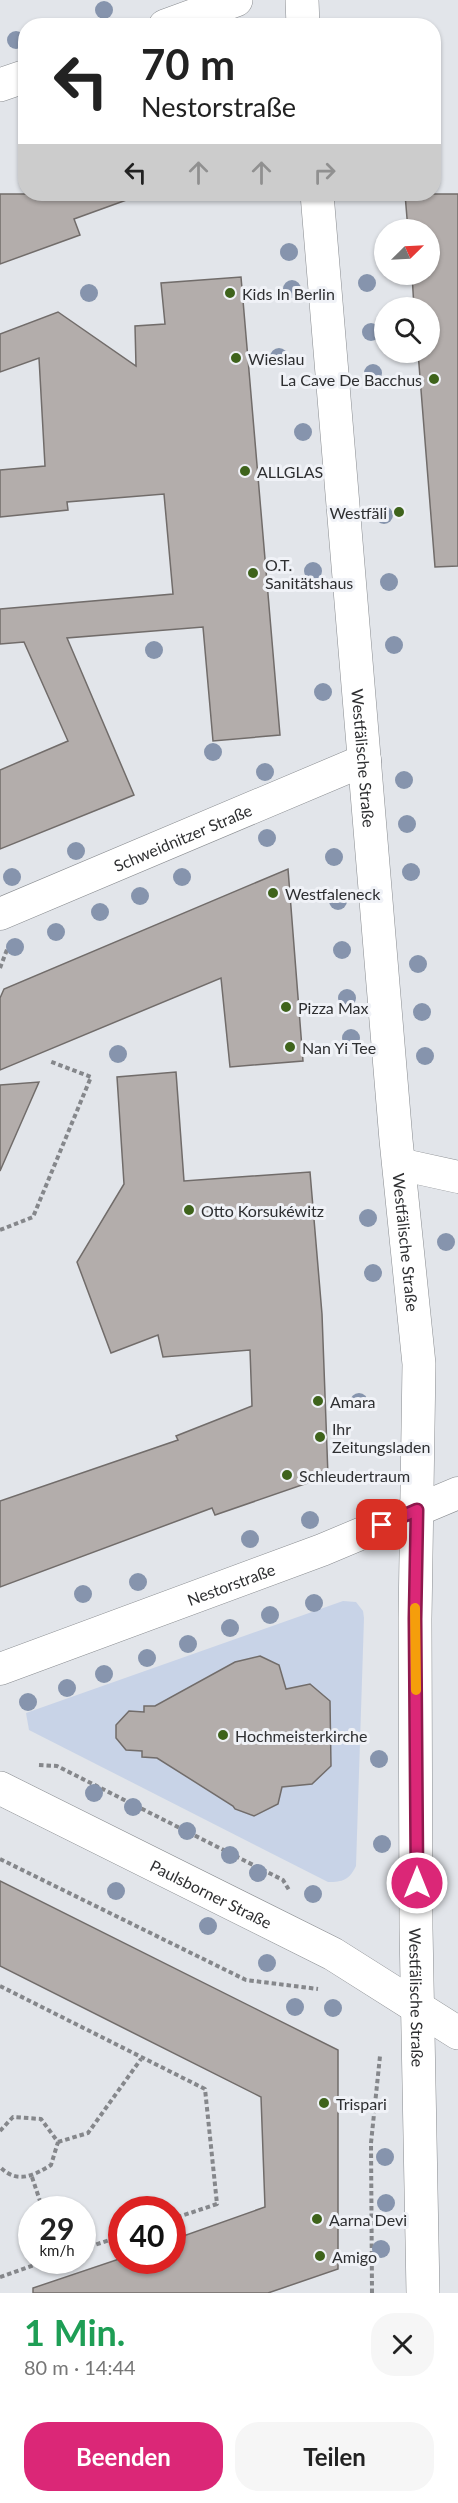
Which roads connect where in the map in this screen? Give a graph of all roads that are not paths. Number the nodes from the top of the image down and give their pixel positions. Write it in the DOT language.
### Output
graph roads {
  1 [pos="236,0"];
  2 [pos="302,0"];
  3 [pos="187,18"];
  4 [pos="303,18"];
  5 [pos="18,79"];
  6 [pos="0,85"];
  7 [pos="318,201"];
  8 [pos="365,760"];
  9 [pos="0,914"];
  10 [pos="399,1164"];
  11 [pos="458,1176"];
  12 [pos="458,1493"];
  13 [pos="417,1510"];
  14 [pos="0,1669"];
  15 [pos="0,1788"];
  16 [pos="417,2006"];
  17 [pos="458,2019"];
  18 [pos="458,2033"];
  19 [pos="423,2293"];
  1 -- 3 [label="street"];
  2 -- 4 [label="street"];
  5 -- 6 [label="street"];
  7 -- 8 [label="street, Westfälische Straße"];
  8 -- 9 [label="street, Schweidnitzer Straße"];
  8 -- 10 [label="street, Westfälische Straße"];
  10 -- 11 [label="street"];
  10 -- 13 [label="street, Westfälische Straße"];
  12 -- 13 [label="street, Nestorstraße"];
  13 -- 14 [label="street, Nestorstraße"];
  13 -- 16 [label="street, Westfälische Straße"];
  15 -- 16 [label="street, Paulsborner Straße"];
  16 -- 17 [label="street, Paulsborner Straße"];
  16 -- 18 [label="street, Paulsborner Straße"];
  16 -- 19 [label="street, Westfälische Straße"];
}
